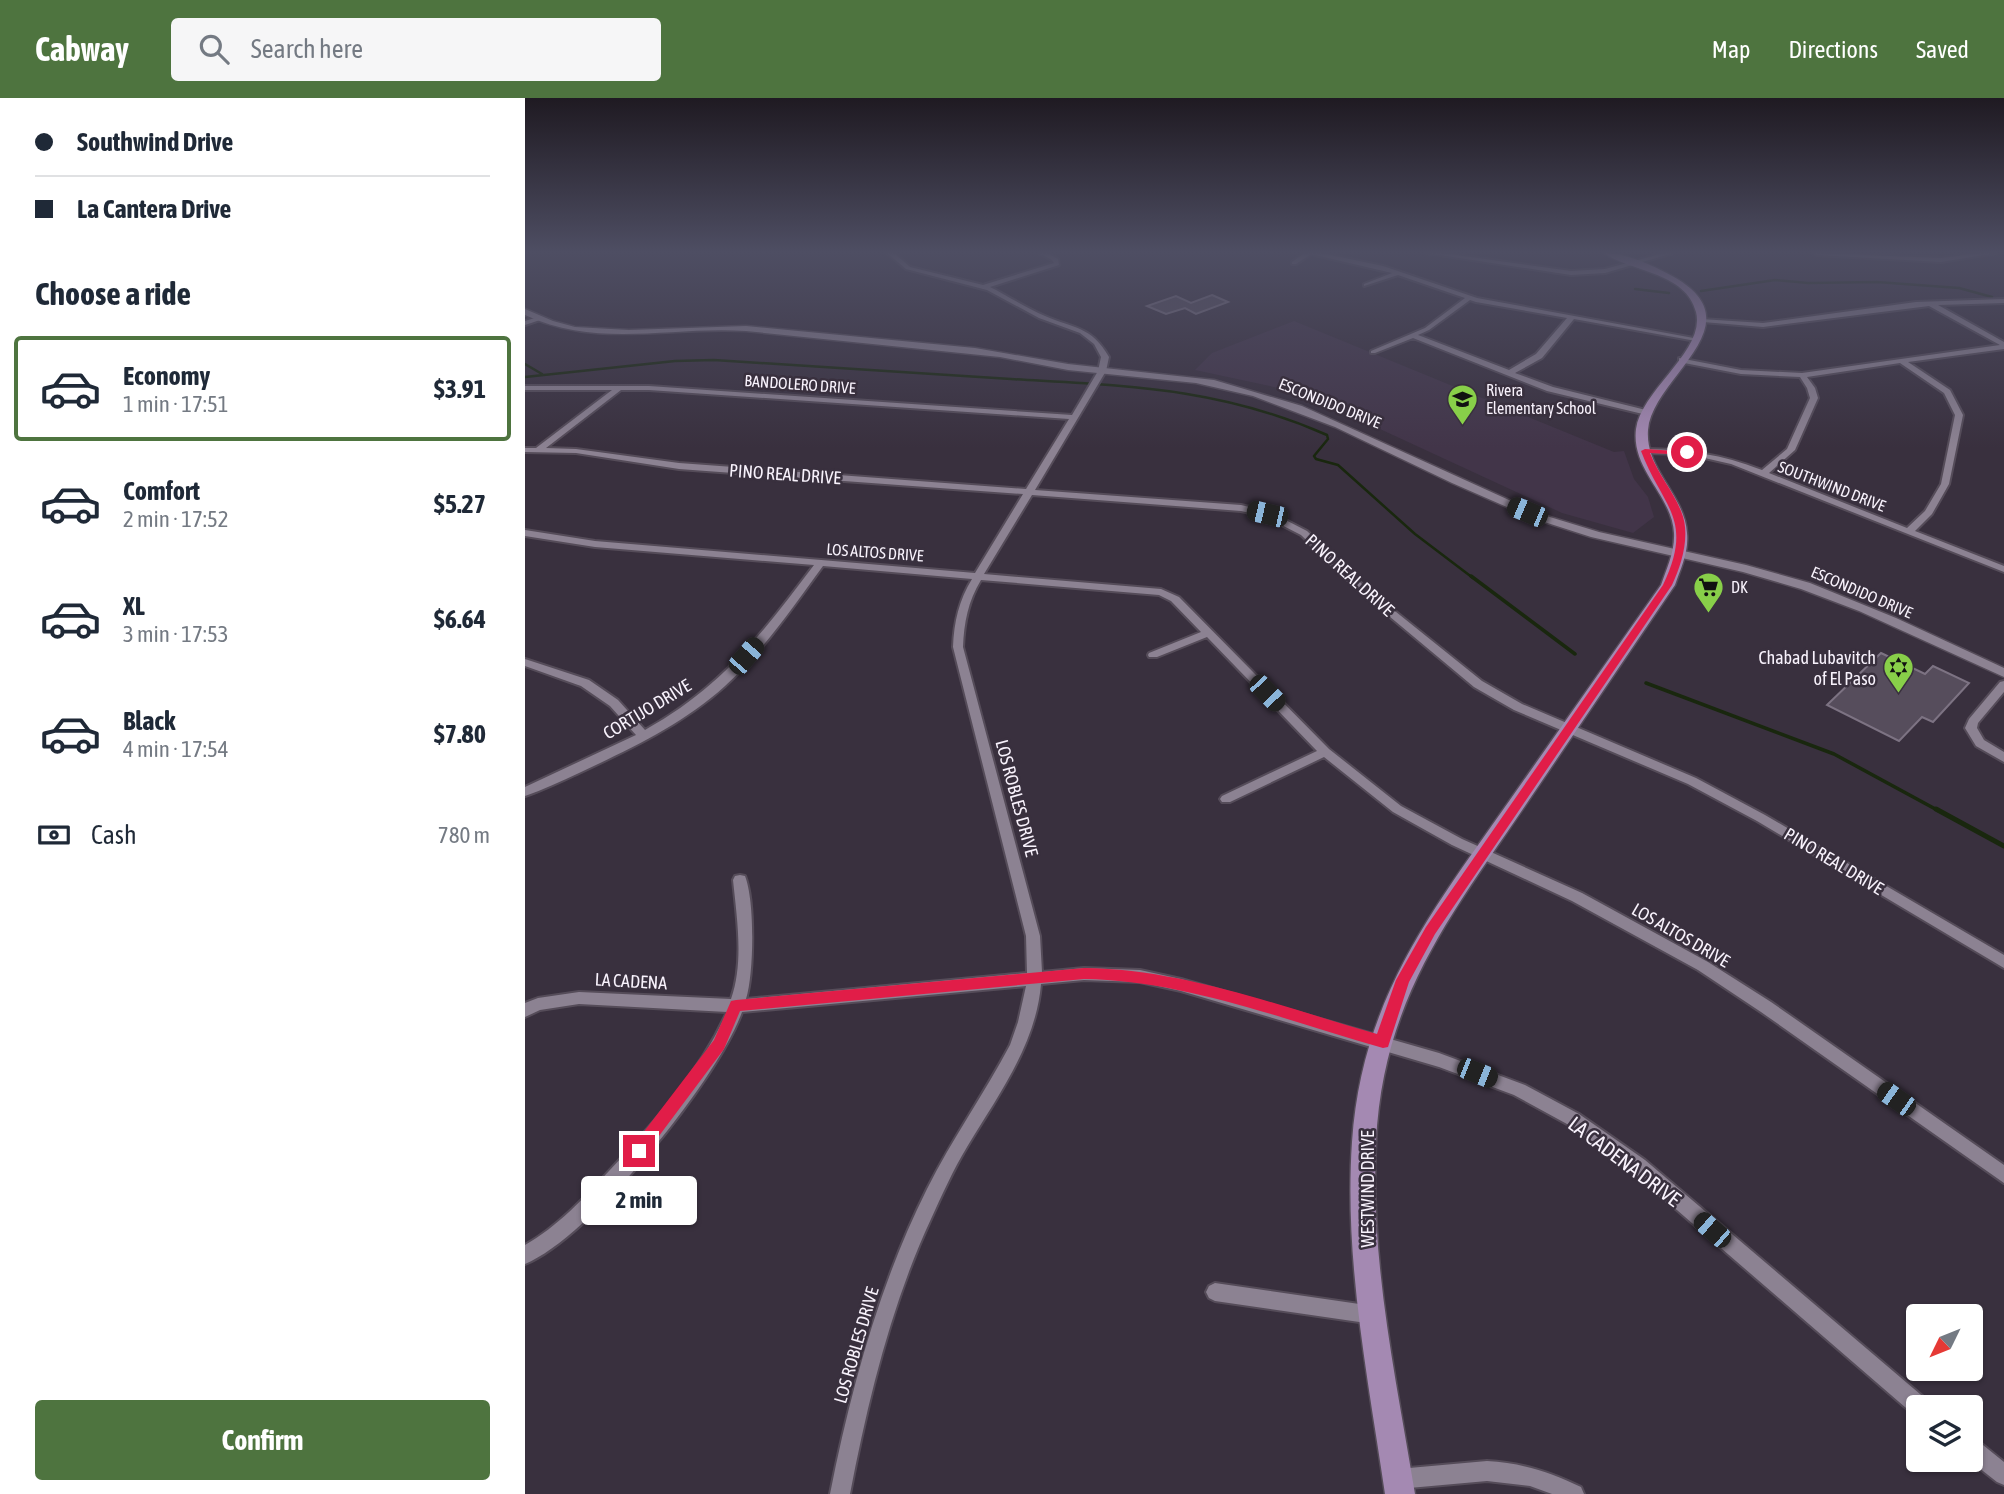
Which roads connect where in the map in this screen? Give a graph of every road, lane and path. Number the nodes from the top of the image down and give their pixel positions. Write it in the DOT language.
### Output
graph roads {
  1 [pos="529,318"];
  2 [pos="1044,318"];
  3 [pos="1444,318"];
  4 [pos="1571,318"];
  5 [pos="1578,318"];
  6 [pos="1815,318"];
  7 [pos="1955,318"];
  8 [pos="1703,320"];
  9 [pos="1412,335"];
  10 [pos="1696,339"];
  11 [pos="2004,346"];
  12 [pos="1373,352"];
  13 [pos="1682,360"];
  14 [pos="1903,362"];
  15 [pos="1101,371"];
  16 [pos="1509,373"];
  17 [pos="1802,375"];
  18 [pos="621,387"];
  19 [pos="525,388"];
  20 [pos="1647,413"];
  21 [pos="1073,417"];
  22 [pos="525,450"];
  23 [pos="538,450"];
  24 [pos="1645,451"];
  25 [pos="1763,474"];
  26 [pos="1028,491"];
  27 [pos="1909,531"];
  28 [pos="525,533"];
  29 [pos="1679,554"];
  30 [pos="820,564"];
  31 [pos="2004,569"];
  32 [pos="978,576"];
  33 [pos="1208,633"];
  34 [pos="1153,655"];
  35 [pos="525,662"];
  36 [pos="2004,673"];
  37 [pos="2004,685"];
  38 [pos="1569,728"];
  39 [pos="643,736"];
  40 [pos="1325,752"];
  41 [pos="2004,758"];
  42 [pos="525,792"];
  43 [pos="1226,799"];
  44 [pos="1483,853"];
  45 [pos="740,880"];
  46 [pos="2004,962"];
  47 [pos="1036,979"];
  48 [pos="736,1006"];
  49 [pos="525,1010"];
  50 [pos="1383,1042"];
  51 [pos="2004,1175"];
  52 [pos="525,1255"];
  53 [pos="1215,1292"];
  54 [pos="1374,1315"];
  55 [pos="1906,1395"];
  56 [pos="1983,1458"];
  57 [pos="2004,1475"];
  58 [pos="1399,1486"];
  59 [pos="840,1494"];
  60 [pos="1574,1494"];
  1 -- 15 [label="street, ESCONDIDO DRIVE"];
  2 -- 15 [label="street"];
  3 -- 9 [label="street"];
  4 -- 16 [label="street"];
  5 -- 10 [label="street"];
  6 -- 8 [label="street"];
  7 -- 11 [label="street"];
  8 -- 10 [label="main road, WESTWIND DRIVE"];
  9 -- 12 [label="street"];
  9 -- 16 [label="street"];
  10 -- 13 [label="main road, WESTWIND DRIVE"];
  11 -- 14 [label="street"];
  13 -- 17 [label="street"];
  13 -- 20 [label="main road, WESTWIND DRIVE"];
  14 -- 17 [label="street"];
  14 -- 27 [label="street"];
  15 -- 21 [label="street, LOS ROBLES DRIVE"];
  15 -- 29 [label="street, ESCONDIDO DRIVE"];
  16 -- 20 [label="street"];
  17 -- 25 [label="street"];
  18 -- 19 [label="street, BANDOLERO DRIVE"];
  18 -- 21 [label="street, BANDOLERO DRIVE"];
  18 -- 23 [label="street"];
  20 -- 24 [label="main road, WESTWIND DRIVE"];
  21 -- 26 [label="street, LOS ROBLES DRIVE"];
  22 -- 23 [label="street, PINO REAL DRIVE"];
  23 -- 26 [label="street, PINO REAL DRIVE"];
  24 -- 25 [label="street, SOUTHWIND DRIVE"];
  24 -- 29 [label="main road, WESTWIND DRIVE"];
  25 -- 27 [label="street, SOUTHWIND DRIVE"];
  26 -- 32 [label="street, LOS ROBLES DRIVE"];
  26 -- 38 [label="street, PINO REAL DRIVE"];
  27 -- 31 [label="street, SOUTHWIND DRIVE"];
  28 -- 30 [label="street, LOS ALTOS DRIVE"];
  29 -- 36 [label="street, ESCONDIDO DRIVE"];
  29 -- 38 [label="main road, WESTWIND DRIVE"];
  30 -- 32 [label="street, LOS ALTOS DRIVE"];
  30 -- 39 [label="street, CORTIJO DRIVE"];
  32 -- 33 [label="street, LOS ALTOS DRIVE"];
  32 -- 47 [label="street, LOS ROBLES DRIVE"];
  33 -- 34 [label="street"];
  33 -- 40 [label="street, LOS ALTOS DRIVE"];
  35 -- 39 [label="street"];
  37 -- 41 [label="street"];
  38 -- 44 [label="main road, WESTWIND DRIVE"];
  38 -- 46 [label="street, PINO REAL DRIVE"];
  39 -- 42 [label="street, CORTIJO DRIVE"];
  40 -- 43 [label="street"];
  40 -- 44 [label="street, LOS ALTOS DRIVE"];
  44 -- 50 [label="main road, WESTWIND DRIVE"];
  44 -- 51 [label="street, LOS ALTOS DRIVE"];
  45 -- 48 [label="street"];
  47 -- 48 [label="street, LA CADENA DRIVE"];
  47 -- 50 [label="street, LA CADENA DRIVE"];
  47 -- 59 [label="street, LOS ROBLES DRIVE"];
  48 -- 49 [label="street, LA CADENA"];
  48 -- 52 [label="street"];
  50 -- 54 [label="main road, WESTWIND DRIVE"];
  50 -- 55 [label="street, LA CADENA DRIVE"];
  53 -- 54 [label="street"];
  54 -- 58 [label="main road, WESTWIND DRIVE"];
  56 -- 57 [label="street"];
  58 -- 60 [label="street"];
}
